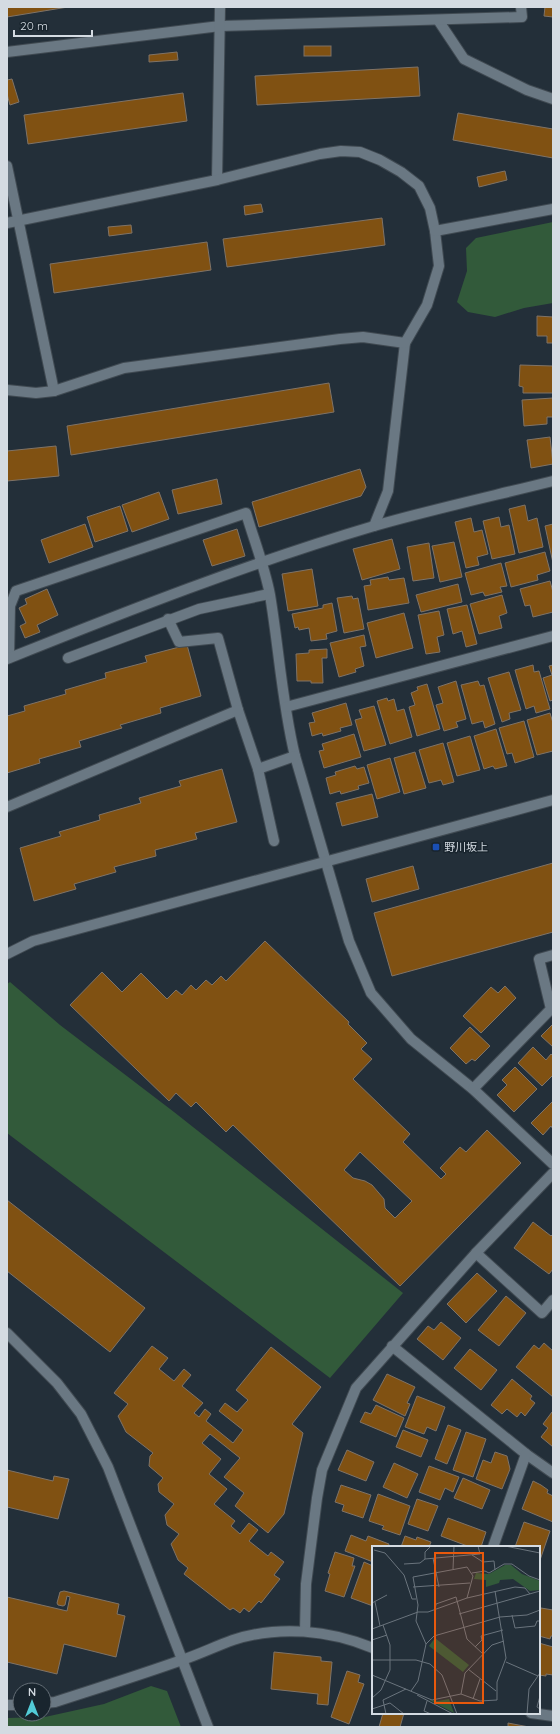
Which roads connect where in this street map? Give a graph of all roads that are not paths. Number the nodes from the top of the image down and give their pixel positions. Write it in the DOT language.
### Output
graph roads {
  1 [pos="220,7"];
  2 [pos="521,7"];
  3 [pos="438,20"];
  4 [pos="220,26"];
  5 [pos="7,52"];
  6 [pos="553,99"];
  7 [pos="7,166"];
  8 [pos="217,180"];
  9 [pos="553,209"];
  10 [pos="18,221"];
  11 [pos="7,224"];
  12 [pos="435,231"];
  13 [pos="405,343"];
  14 [pos="7,390"];
  15 [pos="54,391"];
  16 [pos="553,481"];
  17 [pos="374,526"];
  18 [pos="261,563"];
  19 [pos="270,594"];
  20 [pos="168,619"];
  21 [pos="553,636"];
  22 [pos="68,658"];
  23 [pos="8,659"];
  24 [pos="286,707"];
  25 [pos="238,710"];
  26 [pos="294,756"];
  27 [pos="258,769"];
  28 [pos="553,800"];
  29 [pos="7,807"];
  30 [pos="274,841"];
  31 [pos="326,863"];
  32 [pos="7,954"];
  33 [pos="553,955"];
  34 [pos="473,1088"];
  35 [pos="553,1164"];
  36 [pos="553,1173"];
  37 [pos="476,1253"];
  38 [pos="553,1300"];
  39 [pos="7,1333"];
  40 [pos="392,1346"];
  41 [pos="526,1454"];
  42 [pos="553,1473"];
  43 [pos="493,1546"];
  44 [pos="305,1631"];
  45 [pos="372,1648"];
  46 [pos="183,1660"];
  47 [pos="52,1702"];
  48 [pos="538,1714"];
  49 [pos="553,1716"];
  50 [pos="208,1727"];
  1 -- 4 [label="street"];
  2 -- 3 [label="street"];
  3 -- 4 [label="street"];
  3 -- 6 [label="street"];
  4 -- 5 [label="street"];
  4 -- 8 [label="street"];
  7 -- 10 [label="street"];
  8 -- 10 [label="street"];
  8 -- 12 [label="street"];
  9 -- 12 [label="street"];
  10 -- 11 [label="street"];
  10 -- 15 [label="street"];
  12 -- 13 [label="street"];
  13 -- 15 [label="street"];
  13 -- 17 [label="street"];
  14 -- 15 [label="street"];
  16 -- 17 [label="street"];
  17 -- 18 [label="street"];
  18 -- 19 [label="street"];
  18 -- 23 [label="street"];
  18 -- 23 [label="street"];
  19 -- 20 [label="street"];
  19 -- 24 [label="street"];
  20 -- 22 [label="street"];
  20 -- 25 [label="street"];
  21 -- 24 [label="street"];
  24 -- 26 [label="street"];
  25 -- 27 [label="street"];
  25 -- 29 [label="street"];
  26 -- 27 [label="street"];
  26 -- 31 [label="street"];
  27 -- 30 [label="street"];
  28 -- 31 [label="street"];
  31 -- 32 [label="street"];
  31 -- 34 [label="street"];
  33 -- 34 [label="street"];
  34 -- 35 [label="street"];
  36 -- 37 [label="street"];
  37 -- 38 [label="street"];
  37 -- 40 [label="street"];
  39 -- 46 [label="street"];
  40 -- 41 [label="street"];
  40 -- 44 [label="street"];
  41 -- 42 [label="street"];
  41 -- 43 [label="street"];
  44 -- 45 [label="street"];
  44 -- 46 [label="street"];
  46 -- 47 [label="street"];
  46 -- 50 [label="street"];
  48 -- 49 [label="street"];
}
